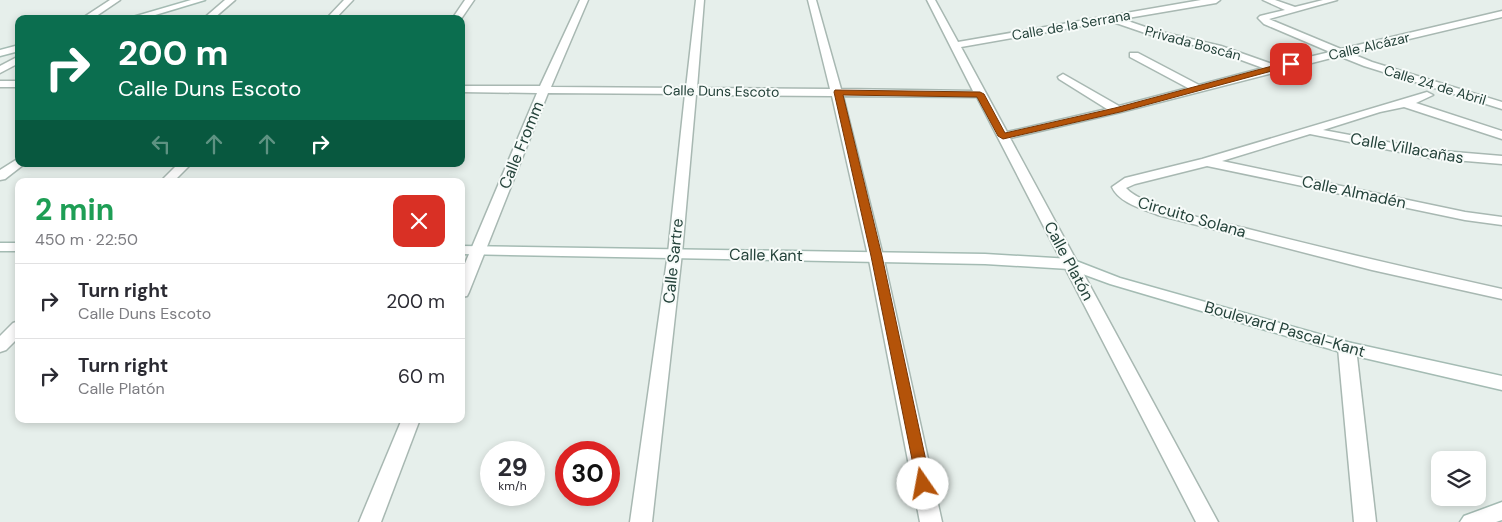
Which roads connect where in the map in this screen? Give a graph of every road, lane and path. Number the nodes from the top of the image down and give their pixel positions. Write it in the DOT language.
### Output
graph roads {
  1 [pos="116,0"];
  2 [pos="201,0"];
  3 [pos="231,0"];
  4 [pos="349,0"];
  5 [pos="470,0"];
  6 [pos="584,0"];
  7 [pos="700,0"];
  8 [pos="812,0"];
  9 [pos="931,0"];
  10 [pos="1216,0"];
  11 [pos="1267,0"];
  12 [pos="1333,0"];
  13 [pos="1292,9"];
  14 [pos="1502,14"];
  15 [pos="92,15"];
  16 [pos="145,15"];
  17 [pos="212,15"];
  18 [pos="334,15"];
  19 [pos="459,15"];
  20 [pos="1111,18"];
  21 [pos="955,45"];
  22 [pos="15,49"];
  23 [pos="1341,52"];
  24 [pos="0,53"];
  25 [pos="1134,55"];
  26 [pos="15,61"];
  27 [pos="1274,68"];
  28 [pos="0,70"];
  29 [pos="1063,77"];
  30 [pos="0,84"];
  31 [pos="15,84"];
  32 [pos="465,89"];
  33 [pos="1199,89"];
  34 [pos="544,90"];
  35 [pos="690,91"];
  36 [pos="838,92"];
  37 [pos="980,94"];
  38 [pos="1427,95"];
  39 [pos="1405,103"];
  40 [pos="1502,106"];
  41 [pos="1117,110"];
  42 [pos="1313,131"];
  43 [pos="1502,135"];
  44 [pos="1003,136"];
  45 [pos="1502,160"];
  46 [pos="1206,162"];
  47 [pos="15,165"];
  48 [pos="182,167"];
  49 [pos="0,176"];
  50 [pos="171,178"];
  51 [pos="1502,221"];
  52 [pos="0,247"];
  53 [pos="15,247"];
  54 [pos="465,250"];
  55 [pos="478,250"];
  56 [pos="675,253"];
  57 [pos="877,256"];
  58 [pos="1071,264"];
  59 [pos="465,282"];
  60 [pos="1502,294"];
  61 [pos="15,331"];
  62 [pos="0,346"];
  63 [pos="1347,348"];
  64 [pos="1502,383"];
  65 [pos="409,423"];
  66 [pos="1502,511"];
  67 [pos="370,522"];
  68 [pos="641,522"];
  69 [pos="931,522"];
  70 [pos="1207,522"];
  71 [pos="1365,522"];
  72 [pos="1471,522"];
  1 -- 15 [label="street"];
  2 -- 16 [label="street"];
  3 -- 17 [label="street"];
  4 -- 18 [label="street"];
  5 -- 19 [label="street"];
  6 -- 34 [label="street, Calle Fromm"];
  7 -- 35 [label="street, Calle Sartre"];
  8 -- 36 [label="street"];
  9 -- 21 [label="street, Calle Platón"];
  10 -- 20 [label="street, Calle de la Serrana"];
  11 -- 13 [label="street"];
  12 -- 13 [label="street"];
  13 -- 23 [label="street, Calle 24 de Abril"];
  14 -- 23 [label="street, Calle Alcázar"];
  20 -- 21 [label="street, Calle de la Serrana"];
  20 -- 27 [label="street, Privada Boscán"];
  21 -- 37 [label="street, Calle Platón"];
  22 -- 24 [label="street"];
  23 -- 27 [label="street, Calle Alcázar"];
  23 -- 40 [label="street, Calle 24 de Abril"];
  25 -- 33 [label="street"];
  26 -- 28 [label="street"];
  27 -- 33 [label="street, Calle Alcázar"];
  29 -- 41 [label="street"];
  30 -- 31 [label="street"];
  32 -- 34 [label="street, Calle Duns Escoto"];
  33 -- 41 [label="street, Calle Alcázar"];
  34 -- 35 [label="street, Calle Duns Escoto"];
  34 -- 55 [label="street, Calle Fromm"];
  35 -- 36 [label="street, Calle Duns Escoto"];
  35 -- 56 [label="street, Calle Sartre"];
  36 -- 37 [label="street, Calle Duns Escoto"];
  36 -- 57 [label="street"];
  37 -- 44 [label="street, Calle Platón"];
  38 -- 39 [label="street, Circuito Solana"];
  39 -- 42 [label="street, Circuito Solana"];
  39 -- 43 [label="street"];
  41 -- 44 [label="street, Calle Alcázar"];
  42 -- 45 [label="street, Calle Villacañas"];
  42 -- 46 [label="street, Circuito Solana"];
  44 -- 58 [label="street, Calle Platón"];
  46 -- 51 [label="street, Calle Almadén"];
  46 -- 60 [label="street, Circuito Solana"];
  47 -- 49 [label="street"];
  48 -- 50 [label="street"];
  52 -- 53 [label="street"];
  54 -- 55 [label="street, Calle Kant"];
  55 -- 56 [label="street, Calle Kant"];
  55 -- 59 [label="street, Calle Fromm"];
  56 -- 57 [label="street, Calle Kant"];
  56 -- 68 [label="street, Calle Sartre"];
  57 -- 58 [label="street, Calle Kant"];
  57 -- 69 [label="street"];
  58 -- 63 [label="street, Boulevard Pascal-Kant"];
  58 -- 70 [label="street, Calle Platón"];
  61 -- 62 [label="street"];
  63 -- 64 [label="street, Boulevard Pascal-Kant"];
  63 -- 71 [label="street"];
  65 -- 67 [label="street"];
  66 -- 72 [label="street"];
}
